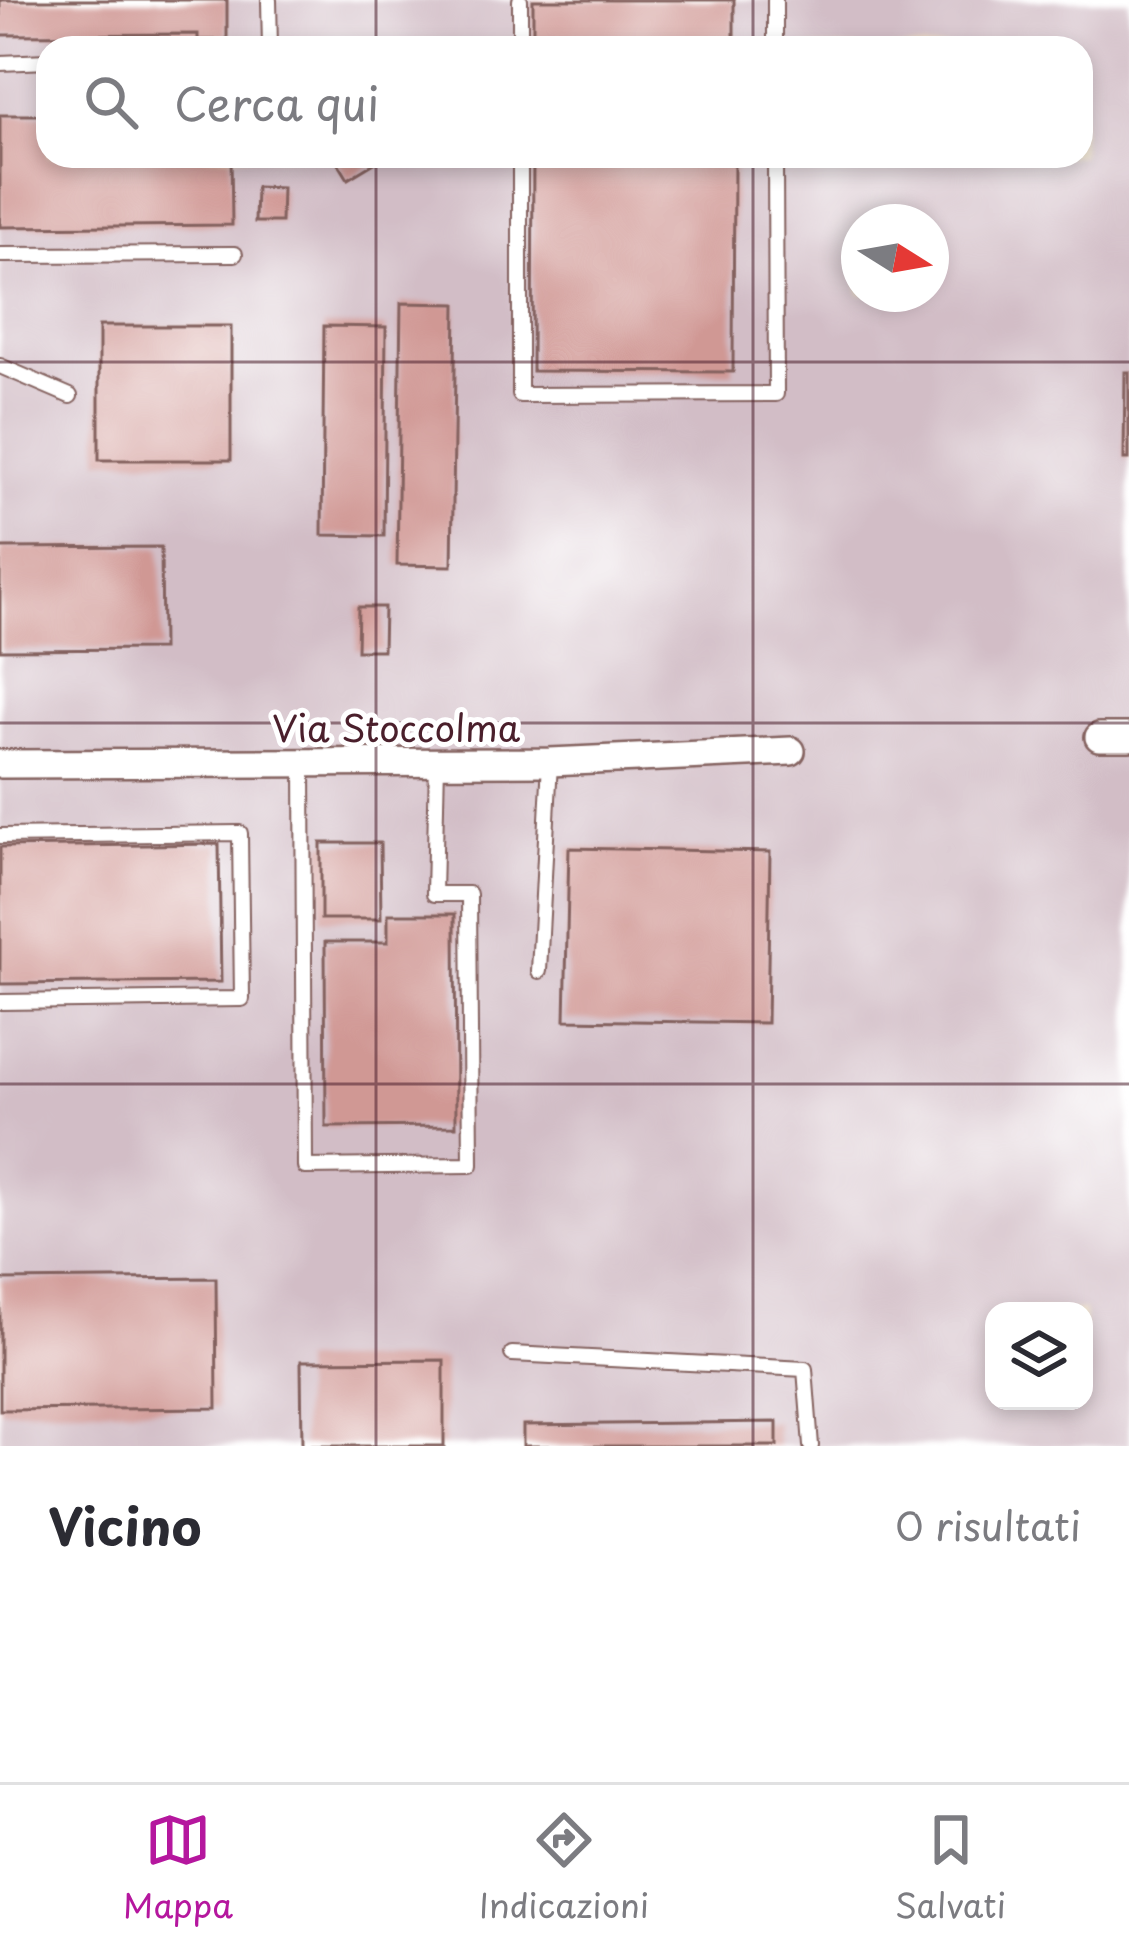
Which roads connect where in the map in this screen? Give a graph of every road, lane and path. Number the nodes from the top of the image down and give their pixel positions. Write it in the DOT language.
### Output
graph roads {
  1 [pos="269,0"];
  2 [pos="520,0"];
  3 [pos="775,0"];
  4 [pos="270,36"];
  5 [pos="520,36"];
  6 [pos="775,36"];
  7 [pos="0,62"];
  8 [pos="36,62"];
  9 [pos="520,168"];
  10 [pos="775,168"];
  11 [pos="235,254"];
  12 [pos="0,255"];
  13 [pos="0,366"];
  14 [pos="70,397"];
  15 [pos="1129,736"];
  16 [pos="1099,737"];
  17 [pos="791,751"];
  18 [pos="436,762"];
  19 [pos="550,762"];
  20 [pos="303,763"];
  21 [pos="0,764"];
  22 [pos="0,836"];
  23 [pos="539,971"];
  24 [pos="0,1002"];
  25 [pos="512,1354"];
  26 [pos="811,1446"];
  1 -- 4 [label="lane"];
  2 -- 5 [label="lane"];
  3 -- 6 [label="lane"];
  7 -- 8 [label="lane"];
  9 -- 10 [label="lane"];
  11 -- 12 [label="lane"];
  13 -- 14 [label="lane"];
  15 -- 16 [label="street"];
  17 -- 19 [label="street, Via Stoccolma"];
  18 -- 19 [label="street, Via Stoccolma"];
  18 -- 20 [label="street, Via Stoccolma"];
  18 -- 20 [label="lane"];
  19 -- 23 [label="lane"];
  20 -- 21 [label="street, Via Stoccolma"];
  22 -- 24 [label="lane"];
  25 -- 26 [label="lane"];
}
